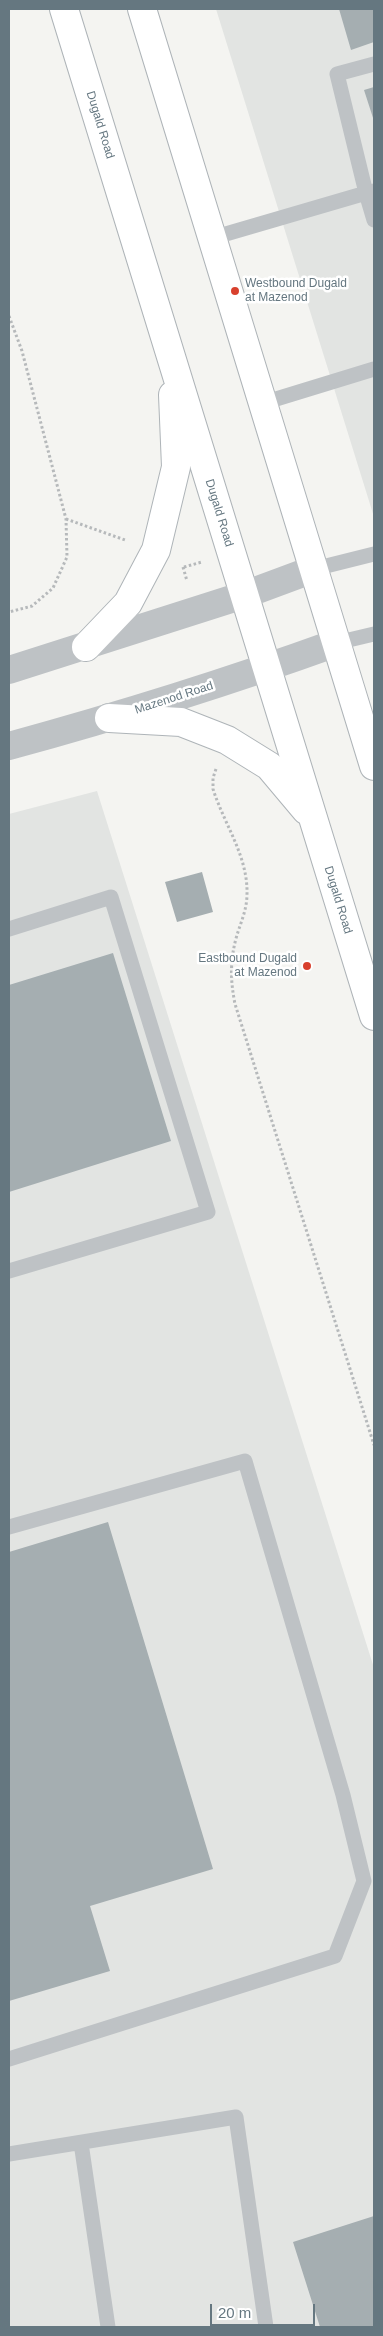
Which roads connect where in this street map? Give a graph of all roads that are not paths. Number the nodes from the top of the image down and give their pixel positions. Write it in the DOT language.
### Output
graph roads {
  1 [pos="64,9"];
  2 [pos="142,9"];
  3 [pos="374,64"];
  4 [pos="370,192"];
  5 [pos="374,220"];
  6 [pos="212,238"];
  7 [pos="172,356"];
  8 [pos="374,369"];
  9 [pos="263,403"];
  10 [pos="374,554"];
  11 [pos="314,570"];
  12 [pos="244,595"];
  13 [pos="374,634"];
  14 [pos="336,643"];
  15 [pos="86,647"];
  16 [pos="266,668"];
  17 [pos="9,670"];
  18 [pos="109,718"];
  19 [pos="9,746"];
  20 [pos="374,766"];
  21 [pos="314,818"];
  22 [pos="9,929"];
  23 [pos="374,1016"];
  24 [pos="9,1271"];
  25 [pos="9,1527"];
  26 [pos="9,2059"];
  27 [pos="80,2143"];
  28 [pos="9,2154"];
  29 [pos="108,2327"];
  30 [pos="266,2327"];
  1 -- 7 [label="main road, Dugald Road"];
  2 -- 6 [label="main road"];
  3 -- 4 [label="lane"];
  4 -- 5 [label="lane"];
  4 -- 6 [label="lane"];
  6 -- 9 [label="main road"];
  7 -- 12 [label="main road, Dugald Road"];
  7 -- 15 [label="main road"];
  8 -- 9 [label="lane"];
  9 -- 11 [label="main road"];
  10 -- 11 [label="lane"];
  11 -- 12 [label="street"];
  11 -- 14 [label="main road"];
  12 -- 15 [label="street"];
  12 -- 16 [label="main road, Dugald Road"];
  13 -- 14 [label="lane"];
  14 -- 16 [label="street, Mazenod Road"];
  14 -- 20 [label="main road"];
  15 -- 17 [label="street"];
  16 -- 18 [label="street, Mazenod Road"];
  16 -- 21 [label="main road, Dugald Road"];
  18 -- 19 [label="street, Mazenod Road"];
  18 -- 21 [label="main road"];
  21 -- 23 [label="main road, Dugald Road"];
  22 -- 24 [label="lane"];
  25 -- 26 [label="lane"];
  27 -- 28 [label="lane"];
  27 -- 29 [label="lane"];
  27 -- 30 [label="lane"];
}
